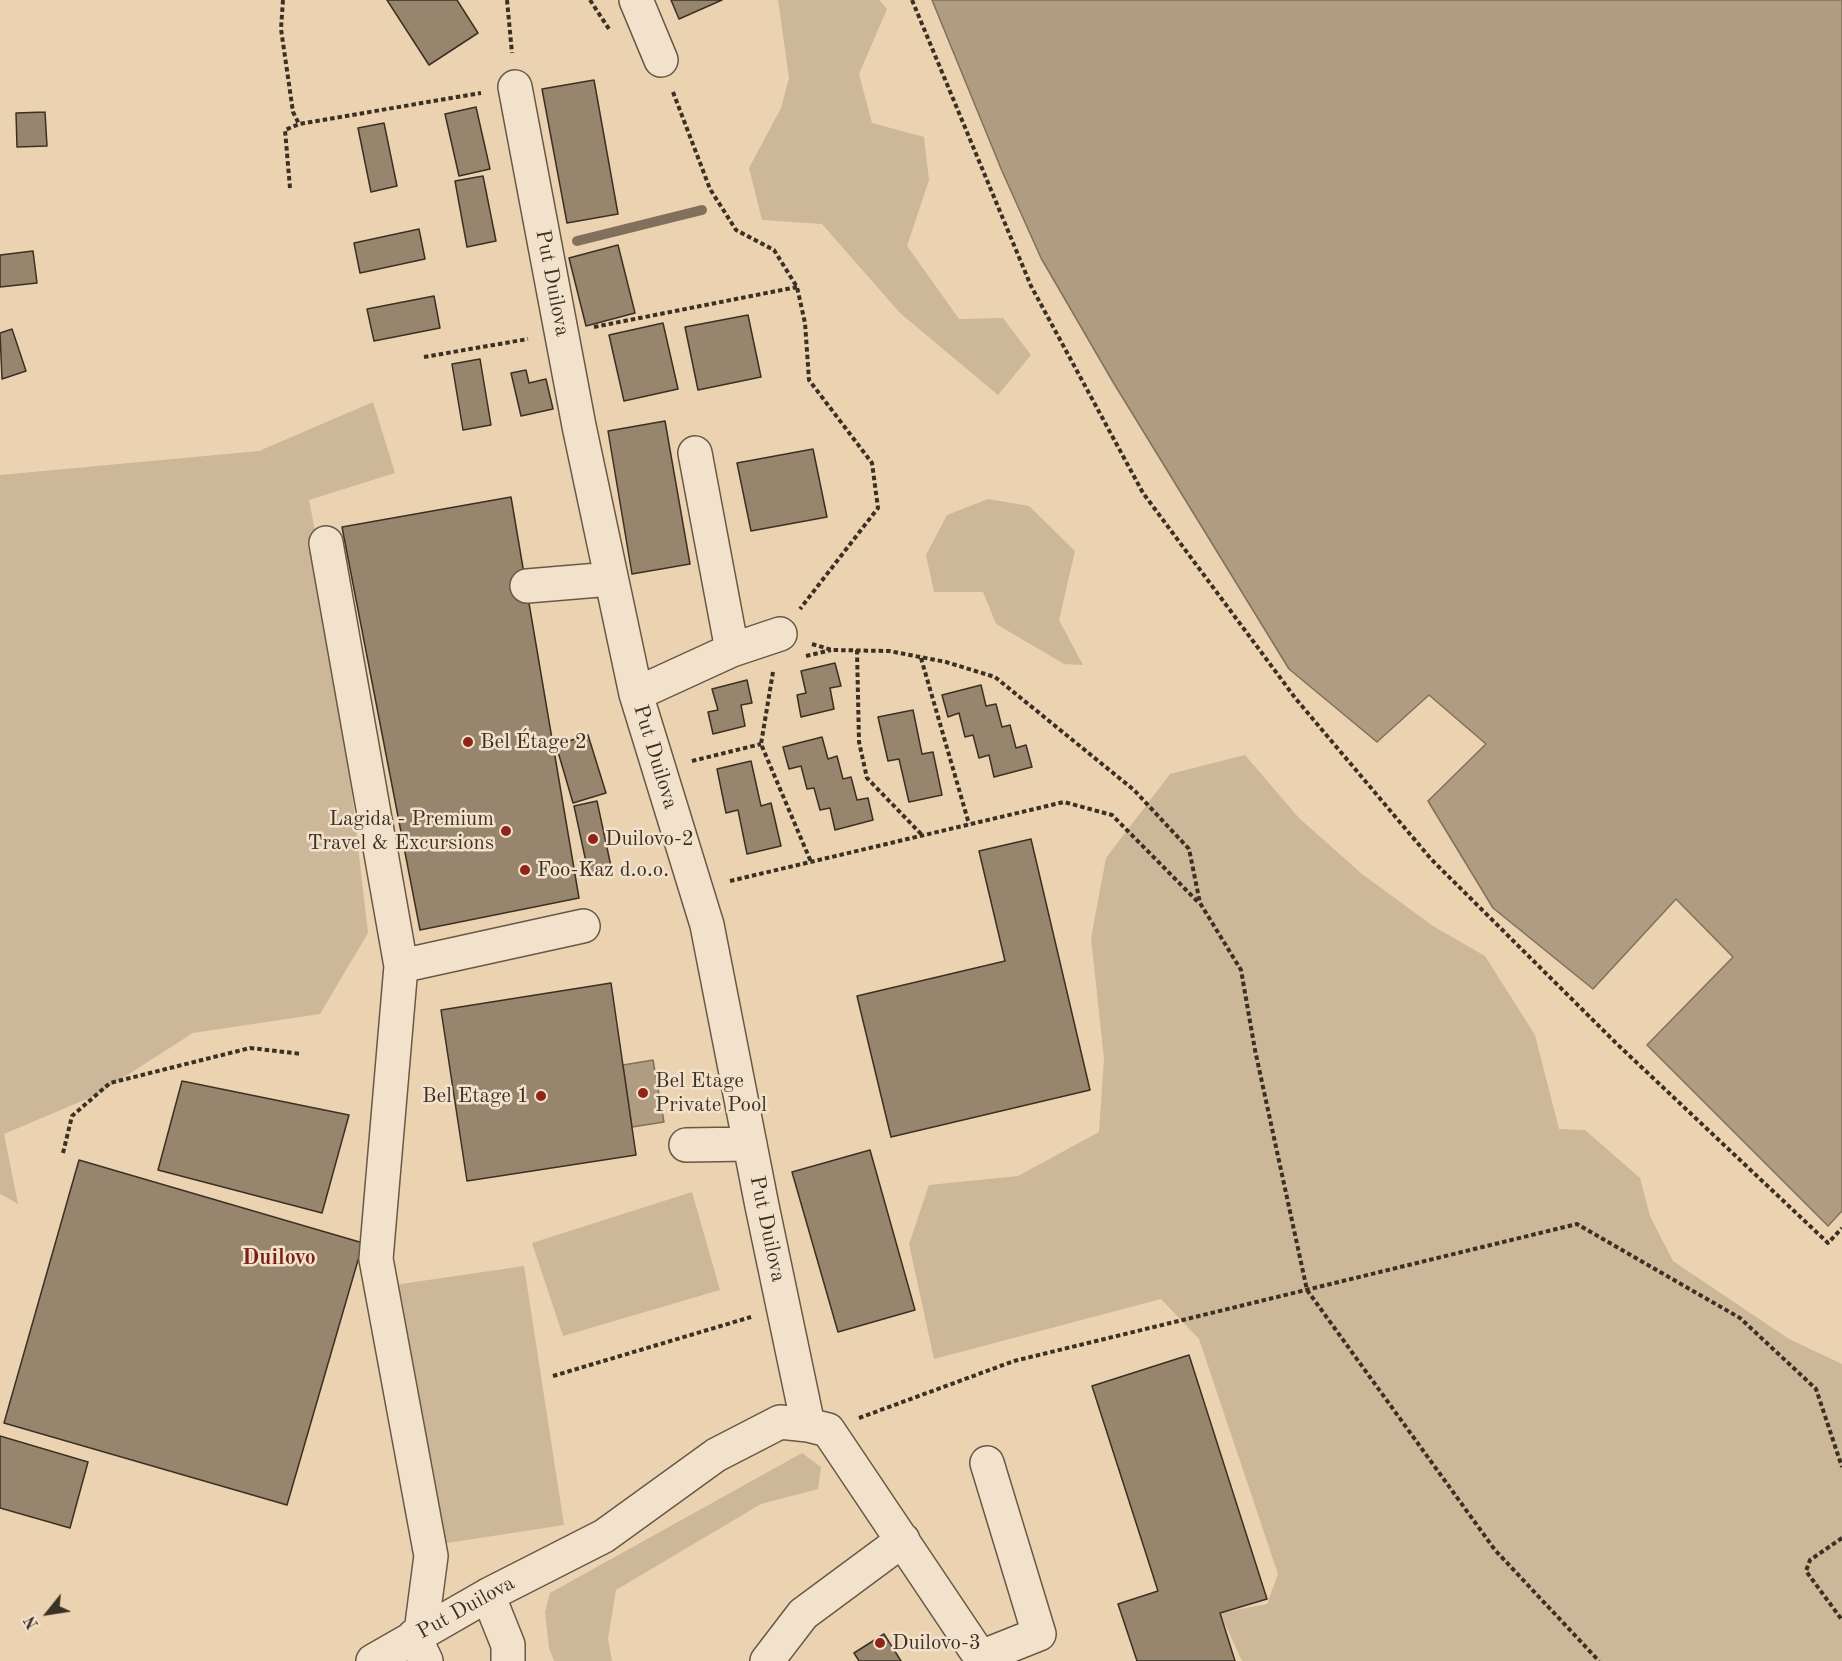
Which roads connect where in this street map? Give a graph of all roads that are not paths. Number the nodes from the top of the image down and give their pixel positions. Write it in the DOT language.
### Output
graph roads {
  1 [pos="636,0"];
  2 [pos="661,60"];
  3 [pos="515,87"];
  4 [pos="694,453"];
  5 [pos="326,543"];
  6 [pos="611,579"];
  7 [pos="527,586"];
  8 [pos="732,650"];
  9 [pos="784,652"];
  10 [pos="636,694"];
  11 [pos="583,926"];
  12 [pos="401,966"];
  13 [pos="750,1144"];
  14 [pos="686,1145"];
  15 [pos="818,1427"];
  16 [pos="987,1463"];
  17 [pos="903,1540"];
  18 [pos="488,1595"];
  19 [pos="420,1643"];
  20 [pos="982,1659"];
  21 [pos="373,1661"];
  22 [pos="508,1661"];
  23 [pos="767,1661"];
  1 -- 2 [label="street"];
  3 -- 6 [label="street, Put Duilova"];
  4 -- 8 [label="street"];
  5 -- 12 [label="street"];
  6 -- 7 [label="street"];
  6 -- 10 [label="street, Put Duilova"];
  8 -- 9 [label="street"];
  8 -- 10 [label="street"];
  10 -- 13 [label="street, Put Duilova"];
  11 -- 12 [label="street"];
  12 -- 19 [label="street"];
  13 -- 14 [label="street"];
  13 -- 15 [label="street, Put Duilova"];
  15 -- 17 [label="street, Put Duilova"];
  15 -- 18 [label="street, Put Duilova"];
  16 -- 20 [label="street"];
  17 -- 20 [label="street, Put Duilova"];
  17 -- 23 [label="street"];
  18 -- 19 [label="street, Put Duilova"];
  18 -- 22 [label="street"];
  19 -- 21 [label="street, Put Duilova"];
}
